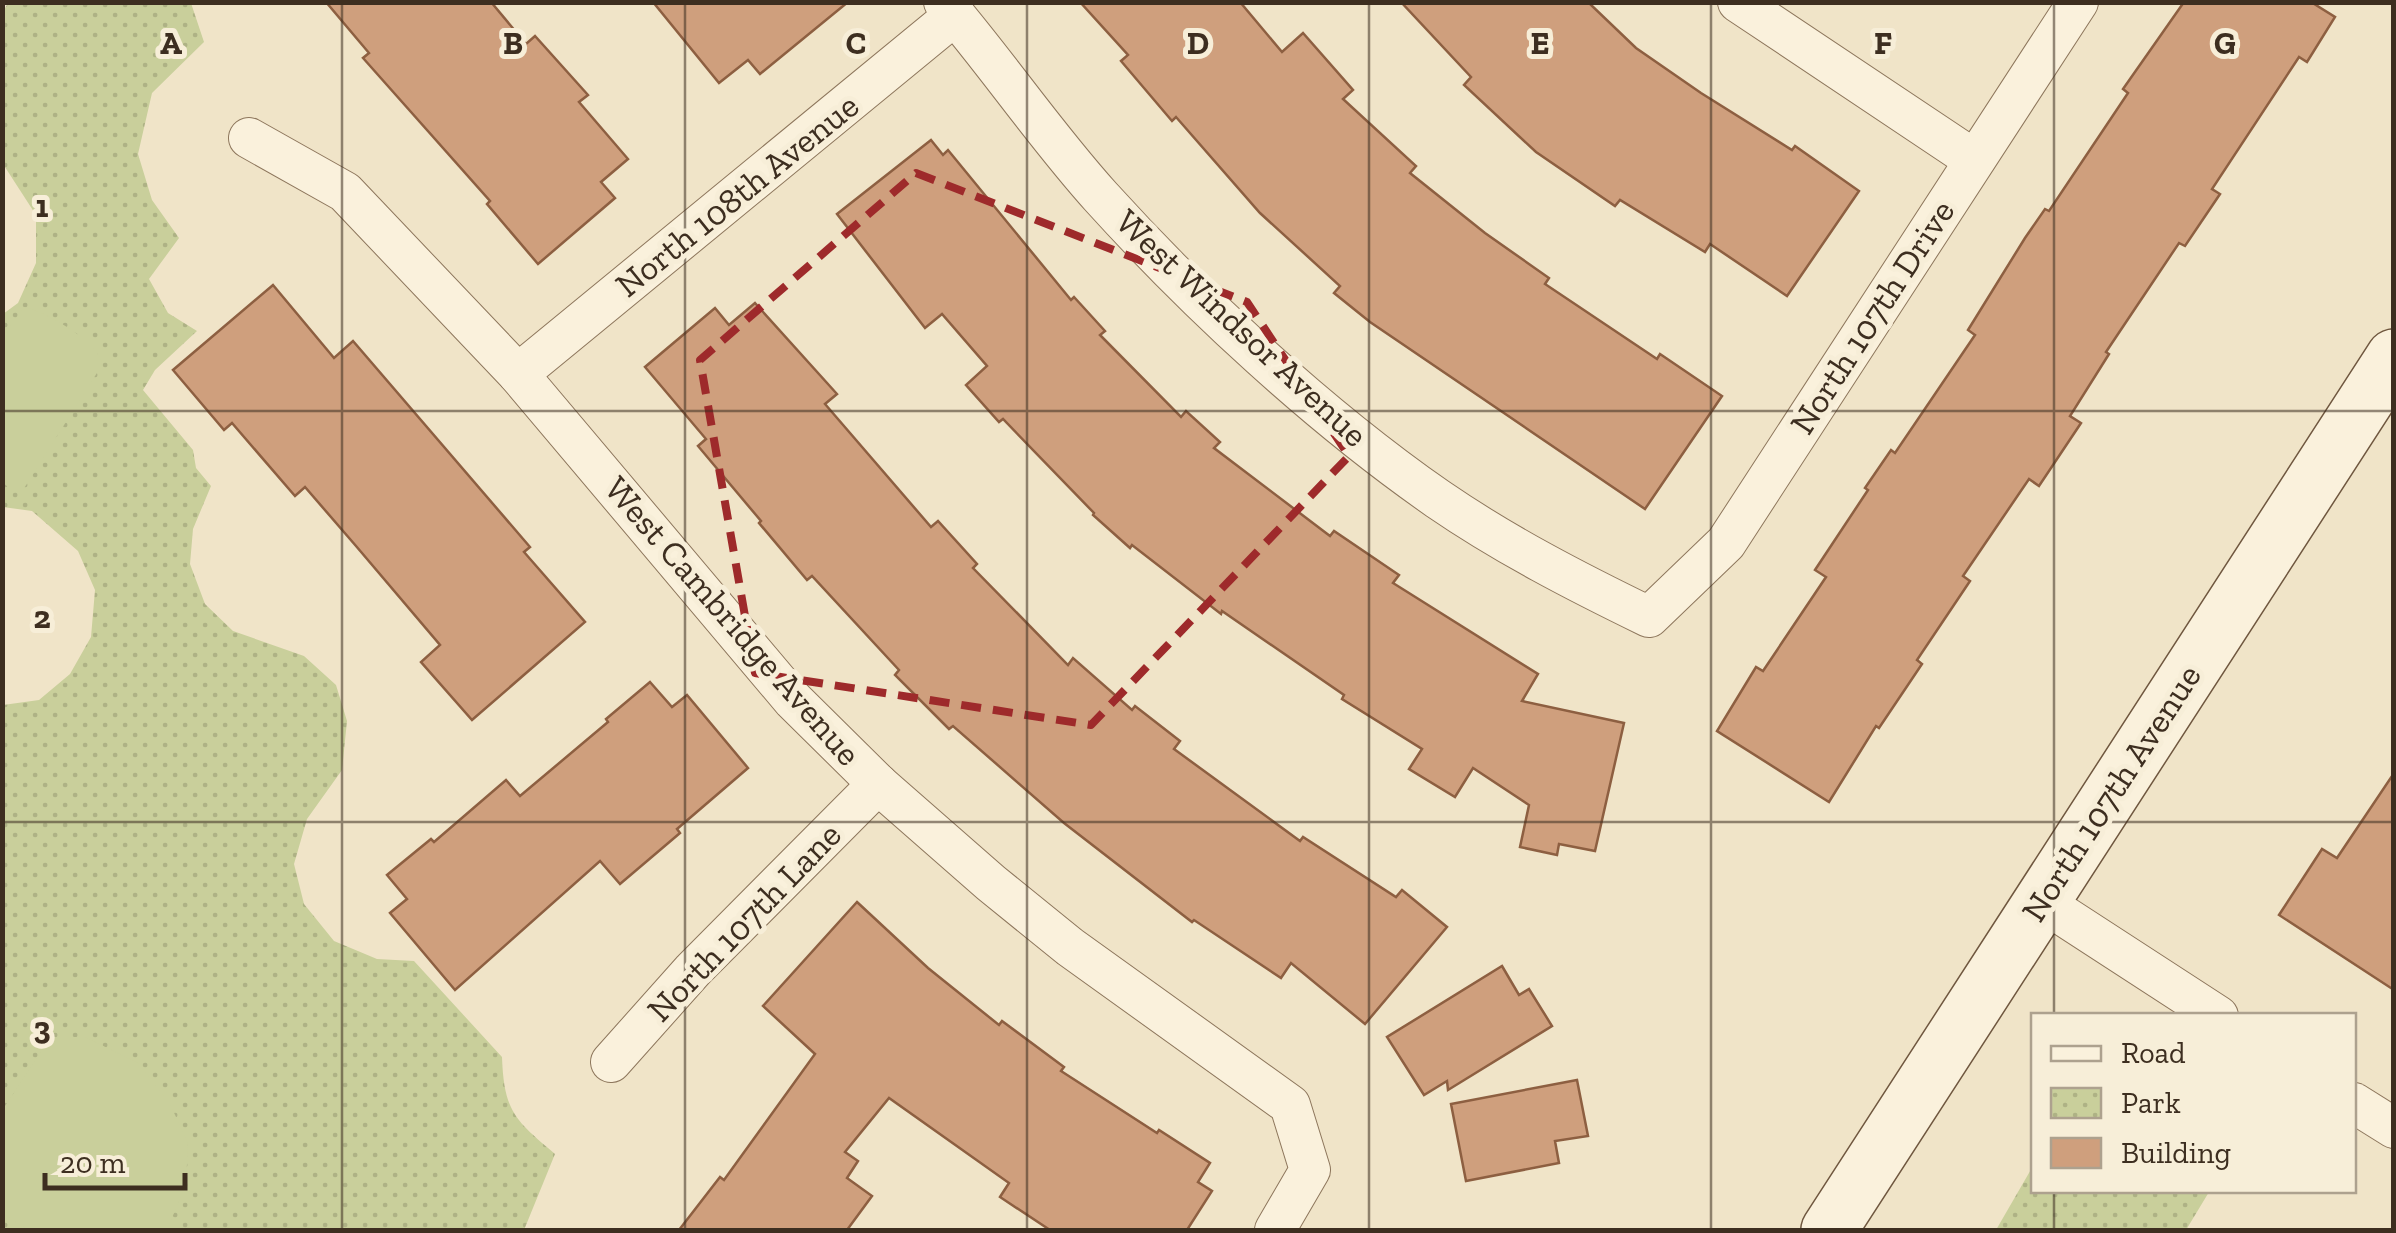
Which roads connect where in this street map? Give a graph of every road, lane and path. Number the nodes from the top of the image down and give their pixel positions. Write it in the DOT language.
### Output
graph roads {
  1 [pos="1738,2"];
  2 [pos="2078,2"];
  3 [pos="949,9"];
  4 [pos="248,138"];
  5 [pos="1973,159"];
  6 [pos="2394,357"];
  7 [pos="518,374"];
  8 [pos="1649,617"];
  9 [pos="878,784"];
  10 [pos="2041,901"];
  11 [pos="2213,1013"];
  12 [pos="612,1062"];
  13 [pos="2356,1103"];
  14 [pos="2394,1128"];
  15 [pos="1275,1230"];
  16 [pos="1829,1230"];
  1 -- 5 [label="street"];
  2 -- 5 [label="street, North 107th Drive"];
  3 -- 7 [label="street, North 108th Avenue"];
  3 -- 8 [label="street, West Windsor Avenue"];
  4 -- 7 [label="street, West Cambridge Avenue"];
  5 -- 8 [label="street, North 107th Drive"];
  6 -- 10 [label="main road, North 107th Avenue"];
  7 -- 9 [label="street, West Cambridge Avenue"];
  9 -- 12 [label="street, North 107th Lane"];
  9 -- 15 [label="street, West Cambridge Avenue"];
  10 -- 11 [label="street"];
  10 -- 16 [label="main road, North 107th Avenue"];
  13 -- 14 [label="street"];
}
